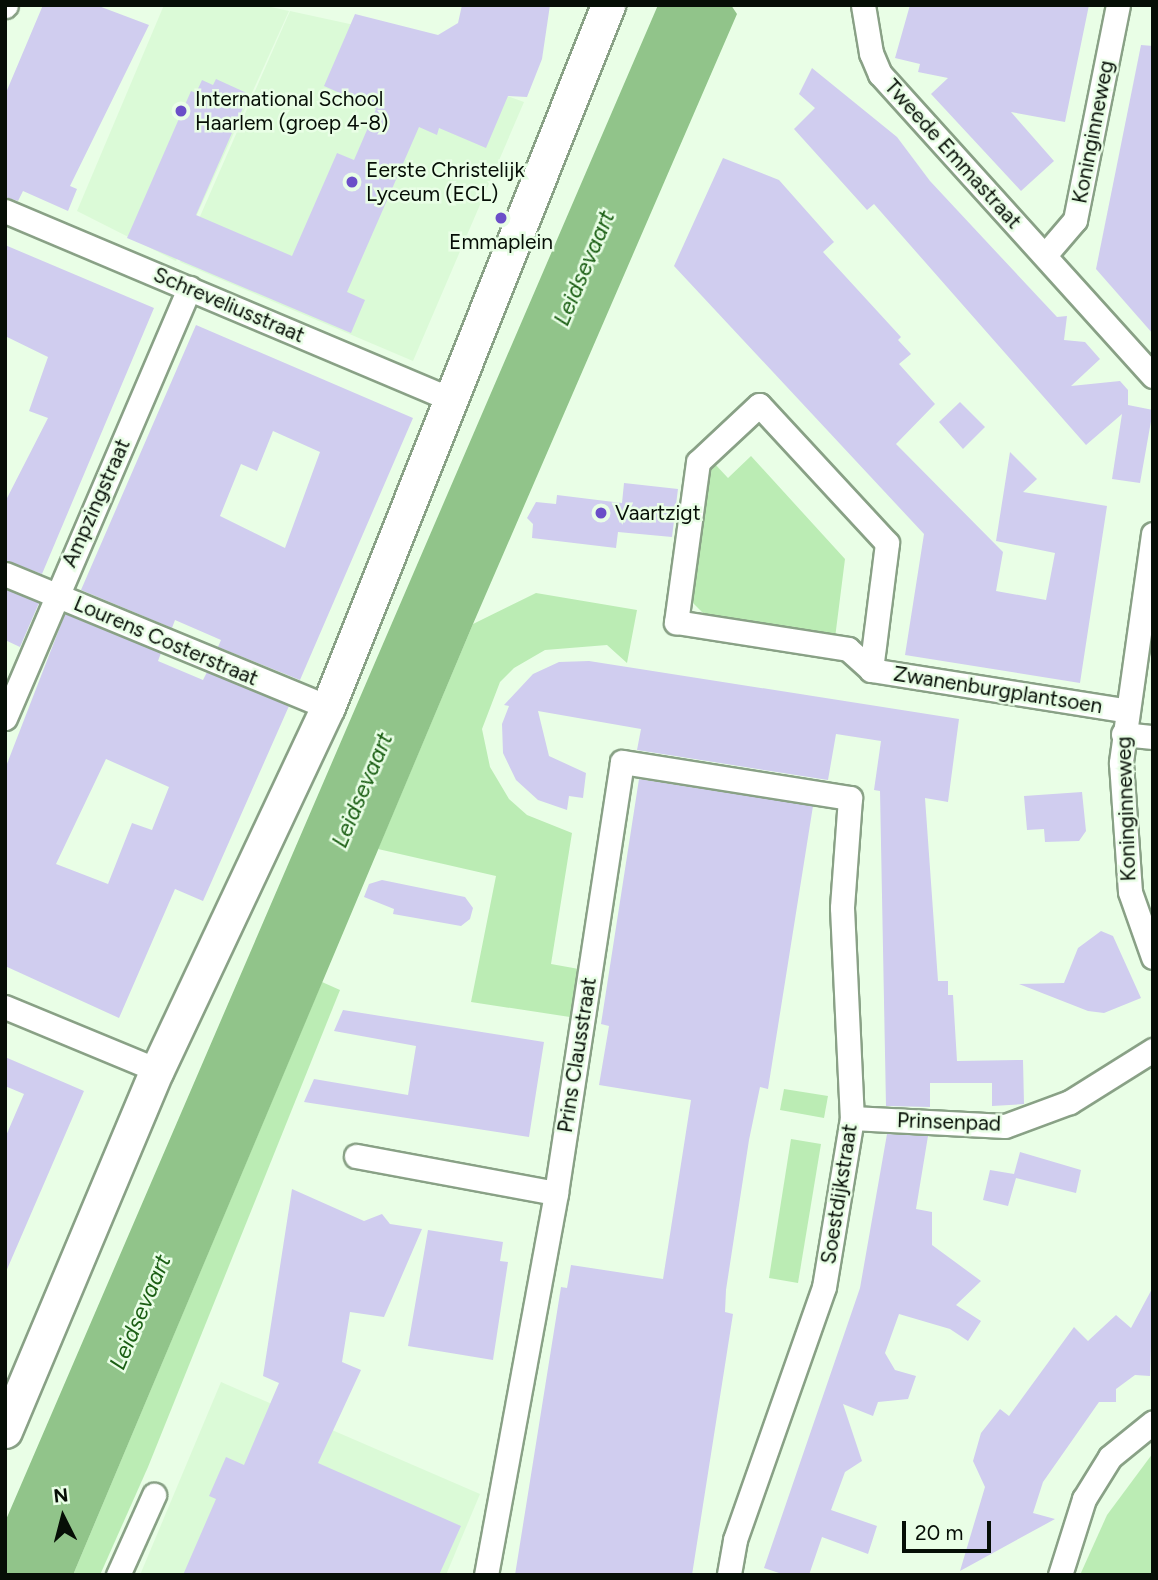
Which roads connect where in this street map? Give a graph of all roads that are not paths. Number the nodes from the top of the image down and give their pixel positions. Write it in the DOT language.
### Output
graph roads {
  1 [pos="608,5"];
  2 [pos="863,5"];
  3 [pos="1118,5"];
  4 [pos="5,211"];
  5 [pos="1045,255"];
  6 [pos="189,288"];
  7 [pos="1153,376"];
  8 [pos="453,400"];
  9 [pos="1153,534"];
  10 [pos="5,574"];
  11 [pos="56,595"];
  12 [pos="871,670"];
  13 [pos="328,707"];
  14 [pos="1124,710"];
  15 [pos="5,718"];
  16 [pos="1123,734"];
  17 [pos="1153,737"];
  18 [pos="850,797"];
  19 [pos="1153,957"];
  20 [pos="5,1007"];
  21 [pos="1153,1050"];
  22 [pos="157,1070"];
  23 [pos="852,1118"];
  24 [pos="356,1156"];
  25 [pos="556,1193"];
  26 [pos="1153,1422"];
  27 [pos="5,1430"];
  28 [pos="153,1495"];
  29 [pos="118,1575"];
  30 [pos="486,1575"];
  31 [pos="729,1575"];
  32 [pos="1060,1575"];
  1 -- 8 [label="main road"];
  2 -- 5 [label="street, Tweede Emmastraat"];
  3 -- 5 [label="street, Koninginneweg"];
  4 -- 6 [label="street, Schreveliusstraat"];
  5 -- 7 [label="street"];
  6 -- 8 [label="street, Schreveliusstraat"];
  6 -- 11 [label="street, Ampzingstraat"];
  8 -- 13 [label="main road"];
  9 -- 14 [label="street, Koninginneweg"];
  10 -- 11 [label="street, Lourens Costerstraat"];
  11 -- 13 [label="street, Lourens Costerstraat"];
  11 -- 15 [label="street, Ampzingstraat"];
  12 -- 12 [label="street, Zwanenburgplantsoen"];
  12 -- 14 [label="street, Zwanenburgplantsoen"];
  13 -- 22 [label="main road"];
  14 -- 16 [label="street, Koninginneweg"];
  16 -- 17 [label="street"];
  16 -- 19 [label="street, Koninginneweg"];
  18 -- 23 [label="street, Soestdijkstraat"];
  18 -- 25 [label="street, Prins Clausstraat"];
  20 -- 22 [label="street"];
  21 -- 23 [label="street, Prinsenpad"];
  22 -- 27 [label="main road"];
  23 -- 31 [label="street, Soestdijkstraat"];
  24 -- 25 [label="street"];
  25 -- 30 [label="street, Prins Clausstraat"];
  26 -- 32 [label="street"];
  28 -- 29 [label="street"];
}
